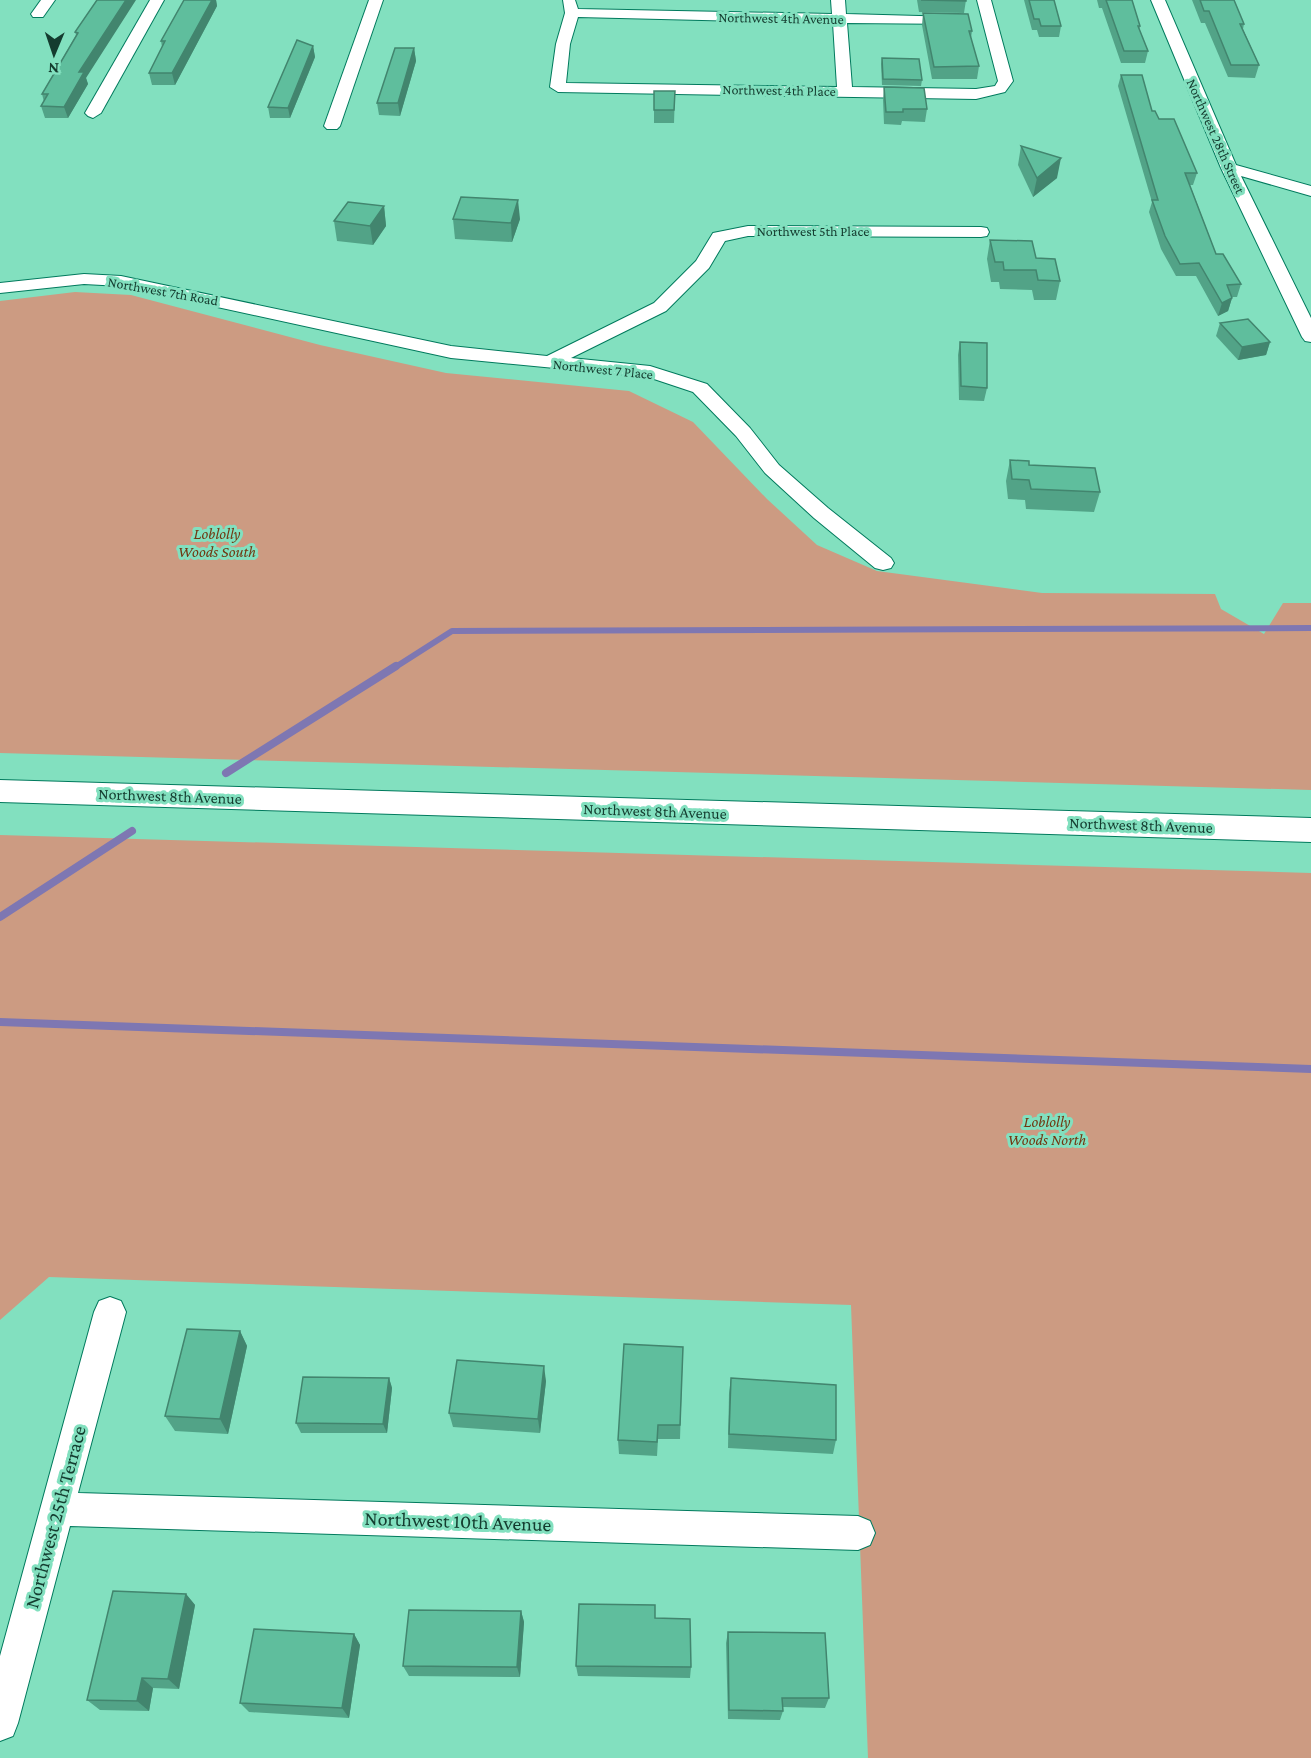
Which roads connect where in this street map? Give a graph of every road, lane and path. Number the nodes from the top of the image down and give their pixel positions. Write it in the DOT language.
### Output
graph roads {
  1 [pos="48,0"];
  2 [pos="157,0"];
  3 [pos="376,0"];
  4 [pos="602,0"];
  5 [pos="838,0"];
  6 [pos="984,0"];
  7 [pos="1158,0"];
  8 [pos="570,5"];
  9 [pos="38,14"];
  10 [pos="840,19"];
  11 [pos="979,21"];
  12 [pos="845,92"];
  13 [pos="93,113"];
  14 [pos="332,126"];
  15 [pos="1229,168"];
  16 [pos="1311,191"];
  17 [pos="981,232"];
  18 [pos="0,288"];
  19 [pos="324,326"];
  20 [pos="1311,337"];
  21 [pos="548,363"];
  22 [pos="883,563"];
  23 [pos="0,791"];
  24 [pos="1311,830"];
  25 [pos="110,1312"];
  26 [pos="58,1509"];
  27 [pos="858,1533"];
  28 [pos="0,1723"];
  1 -- 9 [label="street"];
  2 -- 13 [label="street"];
  3 -- 14 [label="street"];
  4 -- 8 [label="street"];
  5 -- 10 [label="street"];
  6 -- 11 [label="street"];
  7 -- 15 [label="street, Northwest 28th Street"];
  8 -- 10 [label="street, Northwest 4th Avenue"];
  8 -- 12 [label="street, Northwest 4th Place"];
  10 -- 11 [label="street, Northwest 4th Avenue"];
  10 -- 12 [label="street"];
  11 -- 12 [label="street, Northwest 4th Place"];
  15 -- 16 [label="street"];
  15 -- 20 [label="street, Northwest 28th Street"];
  17 -- 21 [label="street, Northwest 5th Place"];
  18 -- 19 [label="street, Northwest 7th Road"];
  19 -- 21 [label="street, Northwest 7 Place"];
  21 -- 22 [label="street, Northwest 7 Place"];
  23 -- 24 [label="street, Northwest 8th Avenue"];
  25 -- 26 [label="street, Northwest 25th Terrace"];
  26 -- 27 [label="street, Northwest 10th Avenue"];
  26 -- 28 [label="street, Northwest 25th Terrace"];
}
